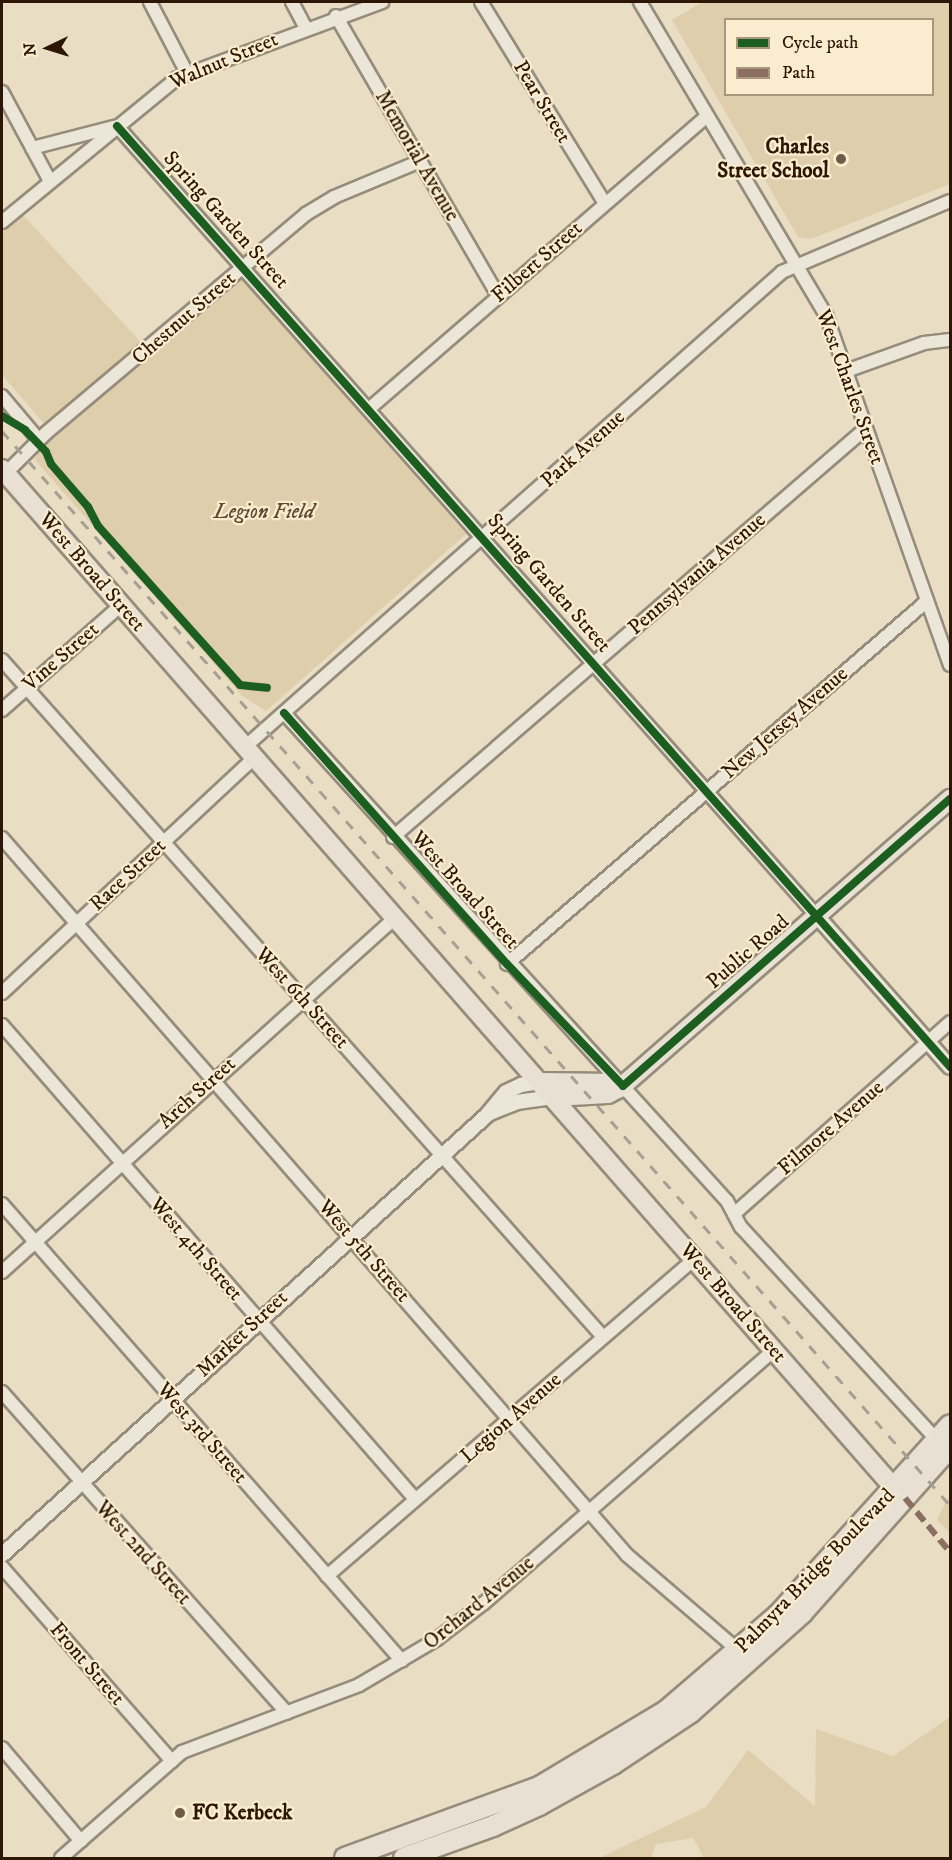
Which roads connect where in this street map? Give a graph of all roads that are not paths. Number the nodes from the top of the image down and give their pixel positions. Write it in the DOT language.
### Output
graph roads {
  1 [pos="150,2"];
  2 [pos="292,2"];
  3 [pos="382,2"];
  4 [pos="481,2"];
  5 [pos="640,2"];
  6 [pos="336,16"];
  7 [pos="306,28"];
  8 [pos="187,73"];
  9 [pos="2,92"];
  10 [pos="706,117"];
  11 [pos="117,126"];
  12 [pos="32,148"];
  13 [pos="418,162"];
  14 [pos="50,181"];
  15 [pos="951,201"];
  16 [pos="604,202"];
  17 [pos="2,222"];
  18 [pos="797,264"];
  19 [pos="244,266"];
  20 [pos="498,296"];
  21 [pos="951,340"];
  22 [pos="846,371"];
  23 [pos="2,396"];
  24 [pos="370,408"];
  25 [pos="865,429"];
  26 [pos="39,440"];
  27 [pos="3,473"];
  28 [pos="483,536"];
  29 [pos="927,601"];
  30 [pos="121,605"];
  31 [pos="2,660"];
  32 [pos="595,663"];
  33 [pos="951,665"];
  34 [pos="26,688"];
  35 [pos="2,710"];
  36 [pos="284,713"];
  37 [pos="251,752"];
  38 [pos="708,790"];
  39 [pos="950,798"];
  40 [pos="393,837"];
  41 [pos="2,838"];
  42 [pos="164,842"];
  43 [pos="396,916"];
  44 [pos="817,916"];
  45 [pos="77,923"];
  46 [pos="507,964"];
  47 [pos="2,993"];
  48 [pos="304,1000"];
  49 [pos="951,1022"];
  50 [pos="2,1025"];
  51 [pos="928,1042"];
  52 [pos="951,1067"];
  53 [pos="213,1078"];
  54 [pos="541,1082"];
  55 [pos="623,1086"];
  56 [pos="553,1097"];
  57 [pos="486,1116"];
  58 [pos="441,1156"];
  59 [pos="121,1162"];
  60 [pos="2,1204"];
  61 [pos="734,1214"];
  62 [pos="351,1234"];
  63 [pos="35,1242"];
  64 [pos="694,1259"];
  65 [pos="2,1272"];
  66 [pos="258,1319"];
  67 [pos="603,1336"];
  68 [pos="774,1350"];
  69 [pos="2,1392"];
  70 [pos="172,1399"];
  71 [pos="510,1420"];
  72 [pos="951,1425"];
  73 [pos="944,1443"];
  74 [pos="80,1483"];
  75 [pos="894,1488"];
  76 [pos="415,1499"];
  77 [pos="590,1508"];
  78 [pos="2,1555"];
  79 [pos="2,1567"];
  80 [pos="327,1576"];
  81 [pos="739,1652"];
  82 [pos="402,1661"];
  83 [pos="286,1713"];
  84 [pos="2,1748"];
  85 [pos="172,1761"];
  86 [pos="81,1841"];
  87 [pos="61,1858"];
  88 [pos="345,1858"];
  89 [pos="404,1858"];
  1 -- 8 [label="street"];
  2 -- 7 [label="street"];
  3 -- 6 [label="street, Walnut Street"];
  4 -- 16 [label="street, Pear Street"];
  5 -- 10 [label="street, West Charles Street"];
  6 -- 7 [label="street, Walnut Street"];
  6 -- 13 [label="street, Memorial Avenue"];
  7 -- 8 [label="street, Walnut Street"];
  8 -- 11 [label="street, Walnut Street"];
  9 -- 12 [label="street"];
  10 -- 16 [label="street, Filbert Street"];
  10 -- 18 [label="street, West Charles Street"];
  11 -- 12 [label="street"];
  11 -- 14 [label="street, Walnut Street"];
  11 -- 19 [label="street, Spring Garden Street"];
  12 -- 14 [label="street"];
  13 -- 19 [label="street, Chestnut Street"];
  13 -- 20 [label="street, Memorial Avenue"];
  14 -- 17 [label="street, Walnut Street"];
  15 -- 18 [label="street, Park Avenue"];
  16 -- 20 [label="street, Filbert Street"];
  18 -- 22 [label="street, West Charles Street"];
  18 -- 28 [label="street, Park Avenue"];
  19 -- 24 [label="street, Spring Garden Street"];
  19 -- 26 [label="street, Chestnut Street"];
  20 -- 24 [label="street, Filbert Street"];
  21 -- 22 [label="street"];
  22 -- 25 [label="street, West Charles Street"];
  23 -- 26 [label="street"];
  24 -- 28 [label="street, Spring Garden Street"];
  25 -- 29 [label="street, West Charles Street"];
  25 -- 32 [label="street, Pennsylvania Avenue"];
  26 -- 27 [label="street, Chestnut Street"];
  27 -- 30 [label="main road, West Broad Street"];
  28 -- 32 [label="street, Spring Garden Street"];
  28 -- 36 [label="street, Park Avenue"];
  29 -- 33 [label="street, West Charles Street"];
  29 -- 38 [label="street, New Jersey Avenue"];
  30 -- 34 [label="street, Vine Street"];
  30 -- 37 [label="main road, West Broad Street"];
  31 -- 34 [label="street, West 6th Street"];
  32 -- 38 [label="street, Spring Garden Street"];
  32 -- 40 [label="street, Pennsylvania Avenue"];
  34 -- 35 [label="street, Vine Street"];
  34 -- 42 [label="street, West 6th Street"];
  36 -- 37 [label="street, Park Avenue"];
  36 -- 40 [label="street, West Broad Street"];
  37 -- 42 [label="street, Race Street"];
  37 -- 43 [label="main road, West Broad Street"];
  38 -- 44 [label="street, Spring Garden Street"];
  38 -- 46 [label="street, New Jersey Avenue"];
  39 -- 44 [label="main road, Public Road"];
  40 -- 46 [label="street, West Broad Street"];
  41 -- 45 [label="street, West 5th Street"];
  42 -- 45 [label="street, Race Street"];
  42 -- 48 [label="street, West 6th Street"];
  43 -- 48 [label="street, Arch Street"];
  43 -- 54 [label="main road, West Broad Street"];
  44 -- 51 [label="street, Spring Garden Street"];
  44 -- 55 [label="main road, Public Road"];
  45 -- 47 [label="street, Race Street"];
  45 -- 53 [label="street, West 5th Street"];
  46 -- 55 [label="street, West Broad Street"];
  48 -- 53 [label="street, Arch Street"];
  48 -- 58 [label="street, West 6th Street"];
  49 -- 51 [label="street, Filmore Avenue"];
  50 -- 59 [label="street, West 4th Street"];
  51 -- 52 [label="street, Spring Garden Street"];
  51 -- 61 [label="street, Filmore Avenue"];
  53 -- 59 [label="street, Arch Street"];
  53 -- 62 [label="street, West 5th Street"];
  54 -- 55 [label="main road"];
  54 -- 56 [label="main road, West Broad Street"];
  54 -- 57 [label="street, Market Street"];
  55 -- 56 [label="main road, Public Road"];
  55 -- 61 [label="street, West Broad Street"];
  56 -- 57 [label="street, Market Street"];
  56 -- 64 [label="main road, West Broad Street"];
  57 -- 58 [label="street, Market Street"];
  58 -- 62 [label="street, Market Street"];
  58 -- 67 [label="street, West 6th Street"];
  59 -- 63 [label="street, Arch Street"];
  59 -- 66 [label="street, West 4th Street"];
  60 -- 63 [label="street, West 3rd Street"];
  61 -- 73 [label="street, West Broad Street"];
  62 -- 66 [label="street, Market Street"];
  62 -- 71 [label="street, West 5th Street"];
  63 -- 65 [label="street, Arch Street"];
  63 -- 70 [label="street, West 3rd Street"];
  64 -- 67 [label="street, Legion Avenue"];
  64 -- 68 [label="main road, West Broad Street"];
  66 -- 70 [label="street, Market Street"];
  66 -- 76 [label="street, West 4th Street"];
  67 -- 71 [label="street, Legion Avenue"];
  68 -- 75 [label="main road, West Broad Street"];
  68 -- 77 [label="street, Orchard Avenue"];
  69 -- 74 [label="street, West 2nd Street"];
  70 -- 74 [label="street, Market Street"];
  70 -- 80 [label="street, West 3rd Street"];
  71 -- 76 [label="street, Legion Avenue"];
  71 -- 77 [label="street, West 5th Street"];
  72 -- 73 [label="highway, Palmyra Bridge Boulevard"];
  73 -- 75 [label="highway, Palmyra Bridge Boulevard"];
  73 -- 89 [label="highway, Palmyra Bridge Boulevard"];
  74 -- 78 [label="street, Market Street"];
  74 -- 83 [label="street, West 2nd Street"];
  75 -- 81 [label="highway, Palmyra Bridge Boulevard"];
  76 -- 80 [label="street, Legion Avenue"];
  77 -- 81 [label="street, West 5th Street"];
  77 -- 82 [label="street, Orchard Avenue"];
  79 -- 85 [label="street, Front Street"];
  80 -- 82 [label="street, West 3rd Street"];
  81 -- 88 [label="highway, Palmyra Bridge Boulevard"];
  82 -- 83 [label="street, Orchard Avenue"];
  83 -- 85 [label="street, Orchard Avenue"];
  84 -- 86 [label="street"];
  85 -- 86 [label="street, Orchard Avenue"];
  86 -- 87 [label="street, Orchard Avenue"];
}
